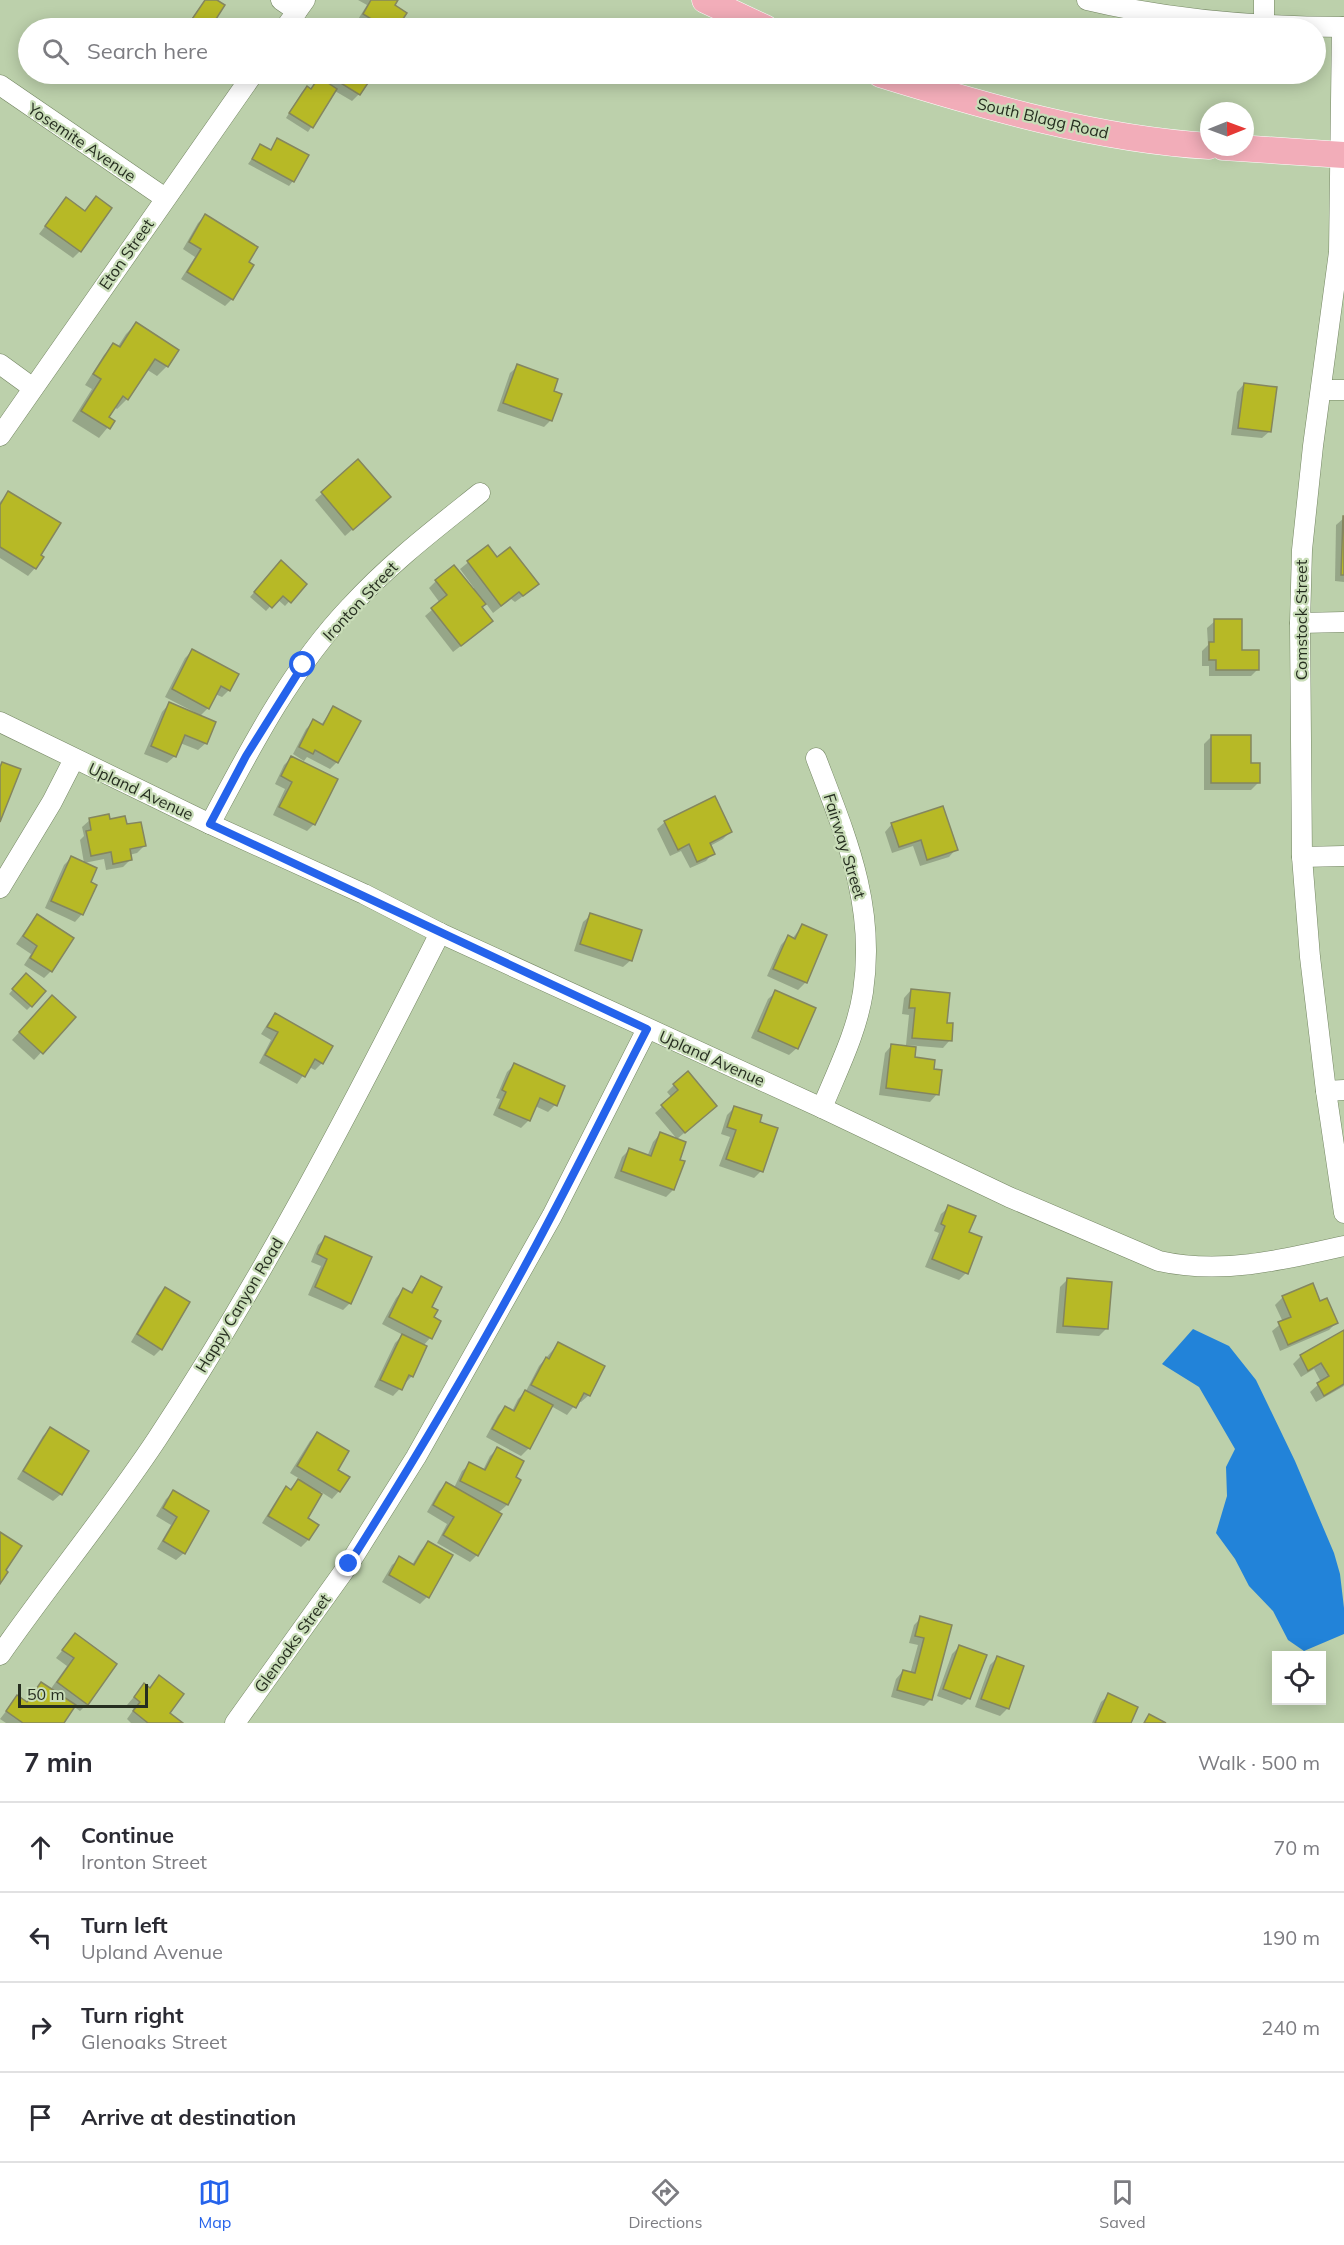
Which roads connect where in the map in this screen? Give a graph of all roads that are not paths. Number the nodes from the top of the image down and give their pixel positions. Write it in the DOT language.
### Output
graph roads {
  1 [pos="281,0"];
  2 [pos="705,0"];
  3 [pos="1087,0"];
  4 [pos="1264,0"];
  5 [pos="1112,3"];
  6 [pos="301,6"];
  7 [pos="744,18"];
  8 [pos="1180,18"];
  9 [pos="1264,18"];
  10 [pos="1326,27"];
  11 [pos="1343,27"];
  12 [pos="246,84"];
  13 [pos="912,84"];
  14 [pos="0,85"];
  15 [pos="1200,145"];
  16 [pos="1254,149"];
  17 [pos="1343,155"];
  18 [pos="165,198"];
  19 [pos="0,364"];
  20 [pos="33,388"];
  21 [pos="1322,390"];
  22 [pos="1344,390"];
  23 [pos="0,436"];
  24 [pos="480,493"];
  25 [pos="1344,622"];
  26 [pos="1300,623"];
  27 [pos="0,722"];
  28 [pos="816,758"];
  29 [pos="74,759"];
  30 [pos="210,824"];
  31 [pos="1344,856"];
  32 [pos="1302,857"];
  33 [pos="0,888"];
  34 [pos="440,933"];
  35 [pos="647,1029"];
  36 [pos="1335,1091"];
  37 [pos="822,1108"];
  38 [pos="1344,1213"];
  39 [pos="1344,1246"];
  40 [pos="0,1655"];
  41 [pos="235,1723"];
  1 -- 6 [label="street"];
  2 -- 7 [label="main road"];
  3 -- 5 [label="street"];
  4 -- 9 [label="street"];
  5 -- 8 [label="street"];
  10 -- 11 [label="street"];
  11 -- 17 [label="street, Comstock Street"];
  12 -- 18 [label="street, Eton Street"];
  13 -- 15 [label="main road, South Blagg Road"];
  14 -- 18 [label="street, Yosemite Avenue"];
  16 -- 17 [label="main road"];
  17 -- 21 [label="street, Comstock Street"];
  18 -- 20 [label="street, Eton Street"];
  19 -- 20 [label="street"];
  20 -- 23 [label="street, Eton Street"];
  21 -- 22 [label="street"];
  21 -- 26 [label="street, Comstock Street"];
  24 -- 30 [label="street, Ironton Street"];
  25 -- 26 [label="street"];
  26 -- 32 [label="street, Comstock Street"];
  27 -- 29 [label="street, Upland Avenue"];
  28 -- 37 [label="street, Fairway Street"];
  29 -- 30 [label="street, Upland Avenue"];
  29 -- 33 [label="street"];
  30 -- 34 [label="street, Upland Avenue"];
  31 -- 32 [label="street"];
  32 -- 36 [label="street, Comstock Street"];
  34 -- 35 [label="street, Upland Avenue"];
  34 -- 40 [label="street, Happy Canyon Road"];
  35 -- 37 [label="street, Upland Avenue"];
  35 -- 41 [label="street, Glenoaks Street"];
  36 -- 38 [label="street, Comstock Street"];
  37 -- 39 [label="street, Upland Avenue"];
}
